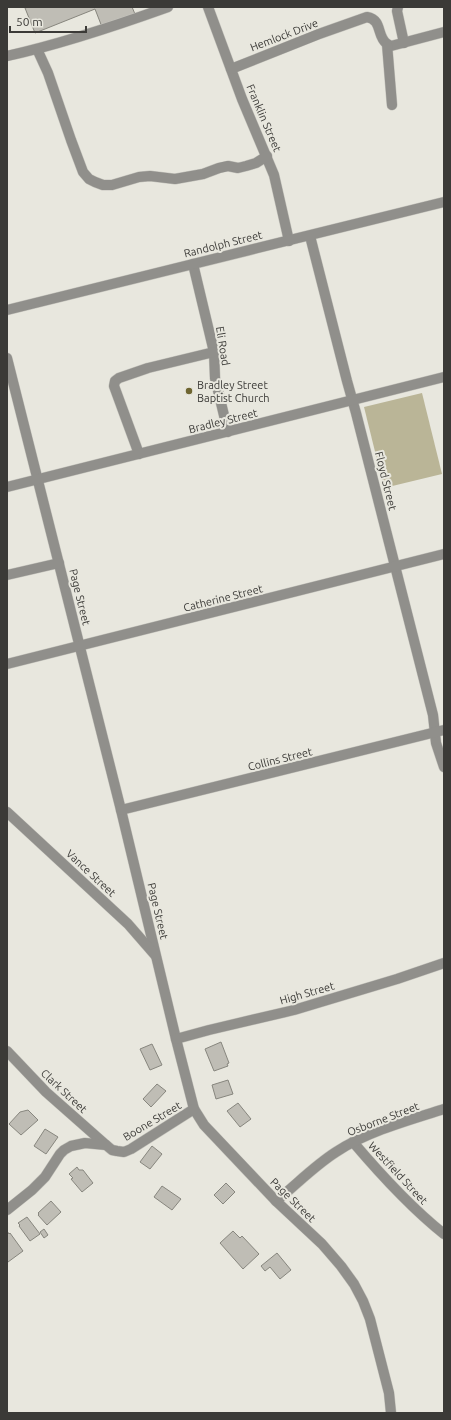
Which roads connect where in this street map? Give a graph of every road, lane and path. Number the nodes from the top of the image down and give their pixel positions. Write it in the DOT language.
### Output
graph roads {
  1 [pos="168,7"];
  2 [pos="208,7"];
  3 [pos="398,7"];
  4 [pos="444,32"];
  5 [pos="404,43"];
  6 [pos="387,44"];
  7 [pos="37,49"];
  8 [pos="7,56"];
  9 [pos="231,69"];
  10 [pos="392,104"];
  11 [pos="267,156"];
  12 [pos="444,202"];
  13 [pos="310,236"];
  14 [pos="289,241"];
  15 [pos="193,264"];
  16 [pos="7,310"];
  17 [pos="214,352"];
  18 [pos="7,358"];
  19 [pos="444,378"];
  20 [pos="352,400"];
  21 [pos="228,432"];
  22 [pos="139,454"];
  23 [pos="38,479"];
  24 [pos="7,487"];
  25 [pos="444,554"];
  26 [pos="59,563"];
  27 [pos="395,566"];
  28 [pos="7,575"];
  29 [pos="79,646"];
  30 [pos="7,664"];
  31 [pos="439,731"];
  32 [pos="444,767"];
  33 [pos="121,810"];
  34 [pos="7,812"];
  35 [pos="156,956"];
  36 [pos="444,963"];
  37 [pos="176,1039"];
  38 [pos="7,1052"];
  39 [pos="194,1109"];
  40 [pos="444,1109"];
  41 [pos="353,1142"];
  42 [pos="106,1145"];
  43 [pos="276,1201"];
  44 [pos="7,1210"];
  45 [pos="444,1234"];
  46 [pos="391,1413"];
  1 -- 7 [label="street"];
  2 -- 9 [label="street, Franklin Street"];
  3 -- 5 [label="street"];
  4 -- 5 [label="street"];
  5 -- 6 [label="street"];
  6 -- 9 [label="street, Hemlock Drive"];
  6 -- 10 [label="street, Hemlock Drive"];
  7 -- 8 [label="street"];
  7 -- 11 [label="street"];
  9 -- 11 [label="street, Franklin Street"];
  11 -- 14 [label="street, Franklin Street"];
  12 -- 13 [label="street, Randolph Street"];
  13 -- 14 [label="street, Randolph Street"];
  13 -- 20 [label="street, Floyd Street"];
  14 -- 15 [label="street, Randolph Street"];
  15 -- 16 [label="street, Randolph Street"];
  15 -- 17 [label="street, Eli Road"];
  17 -- 21 [label="street, Eli Road"];
  17 -- 22 [label="street"];
  18 -- 23 [label="street, Page Street"];
  19 -- 20 [label="street, Bradley Street"];
  20 -- 21 [label="street, Bradley Street"];
  20 -- 27 [label="street, Floyd Street"];
  21 -- 22 [label="street, Bradley Street"];
  22 -- 23 [label="street, Bradley Street"];
  23 -- 24 [label="street, Bradley Street"];
  23 -- 26 [label="street, Page Street"];
  25 -- 27 [label="street, Catherine Street"];
  26 -- 28 [label="street"];
  26 -- 29 [label="street, Page Street"];
  27 -- 29 [label="street, Catherine Street"];
  27 -- 31 [label="street, Floyd Street"];
  29 -- 30 [label="street, Catherine Street"];
  29 -- 33 [label="street, Page Street"];
  31 -- 32 [label="street"];
  31 -- 33 [label="street, Collins Street"];
  33 -- 35 [label="street, Page Street"];
  34 -- 35 [label="street, Vance Street"];
  35 -- 37 [label="street, Page Street"];
  36 -- 37 [label="street, High Street"];
  37 -- 39 [label="street, Page Street"];
  38 -- 42 [label="street, Clark Street"];
  39 -- 42 [label="street, Boone Street"];
  39 -- 43 [label="street, Page Street"];
  40 -- 41 [label="street, Osborne Street"];
  41 -- 43 [label="street, Osborne Street"];
  41 -- 45 [label="street, Westfield Street"];
  42 -- 44 [label="street, Boone Street"];
  43 -- 46 [label="street, Page Street"];
}
